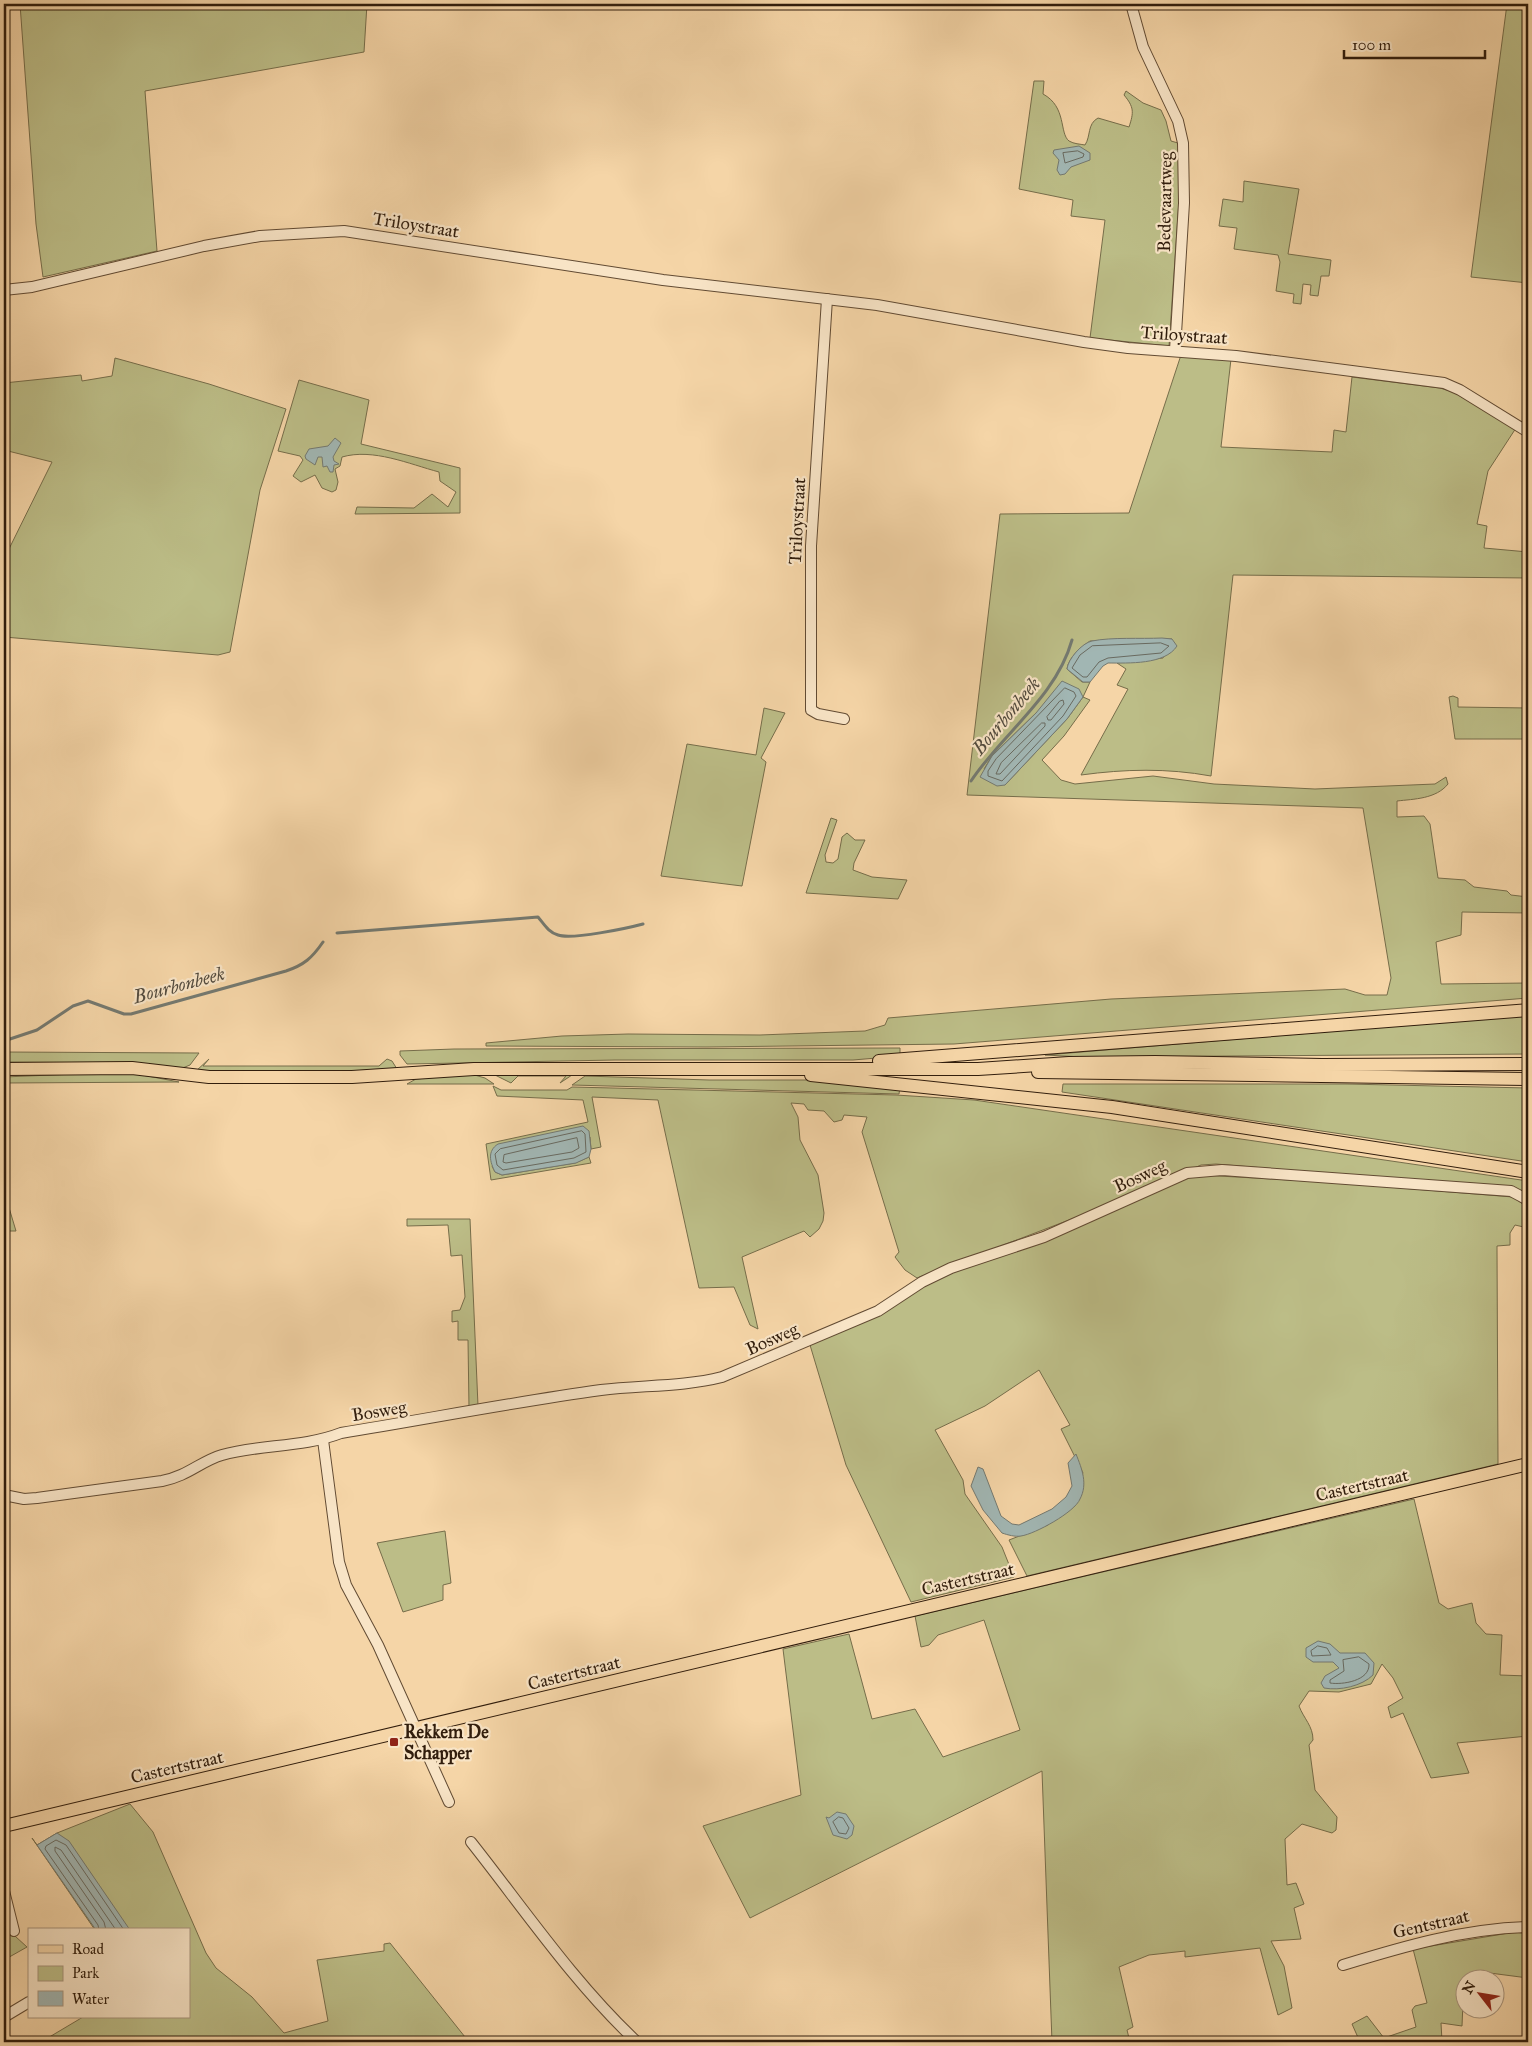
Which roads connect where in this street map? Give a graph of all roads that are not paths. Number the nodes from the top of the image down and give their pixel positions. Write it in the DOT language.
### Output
graph roads {
  1 [pos="1131,4"];
  2 [pos="4,290"];
  3 [pos="827,299"];
  4 [pos="1176,350"];
  5 [pos="1528,432"];
  6 [pos="844,718"];
  7 [pos="1528,1010"];
  8 [pos="1528,1064"];
  9 [pos="4,1068"];
  10 [pos="787,1069"];
  11 [pos="978,1069"];
  12 [pos="1528,1078"];
  13 [pos="1528,1172"];
  14 [pos="1528,1200"];
  15 [pos="323,1440"];
  16 [pos="1528,1464"];
  17 [pos="4,1495"];
  18 [pos="416,1729"];
  19 [pos="449,1802"];
  20 [pos="4,1826"];
  21 [pos="471,1842"];
  22 [pos="4,1891"];
  23 [pos="7,1919"];
  24 [pos="1528,1927"];
  25 [pos="14,1931"];
  26 [pos="1343,1965"];
  27 [pos="28,2003"];
  28 [pos="4,2017"];
  29 [pos="636,2042"];
  1 -- 4 [label="street, Bedevaartweg"];
  2 -- 3 [label="street, Triloystraat"];
  3 -- 4 [label="street, Triloystraat"];
  3 -- 6 [label="street, Triloystraat"];
  4 -- 5 [label="street, Triloystraat"];
  7 -- 10 [label="main road"];
  8 -- 11 [label="main road"];
  9 -- 10 [label="main road"];
  10 -- 11 [label="main road"];
  10 -- 13 [label="main road"];
  11 -- 12 [label="main road"];
  14 -- 15 [label="street, Bosweg"];
  15 -- 17 [label="street, Bosweg"];
  15 -- 18 [label="street"];
  16 -- 18 [label="main road, Castertstraat"];
  18 -- 19 [label="street"];
  18 -- 20 [label="main road, Castertstraat"];
  21 -- 29 [label="street"];
  22 -- 23 [label="street"];
  23 -- 25 [label="street"];
  24 -- 26 [label="street, Gentstraat"];
  27 -- 28 [label="street"];
}
